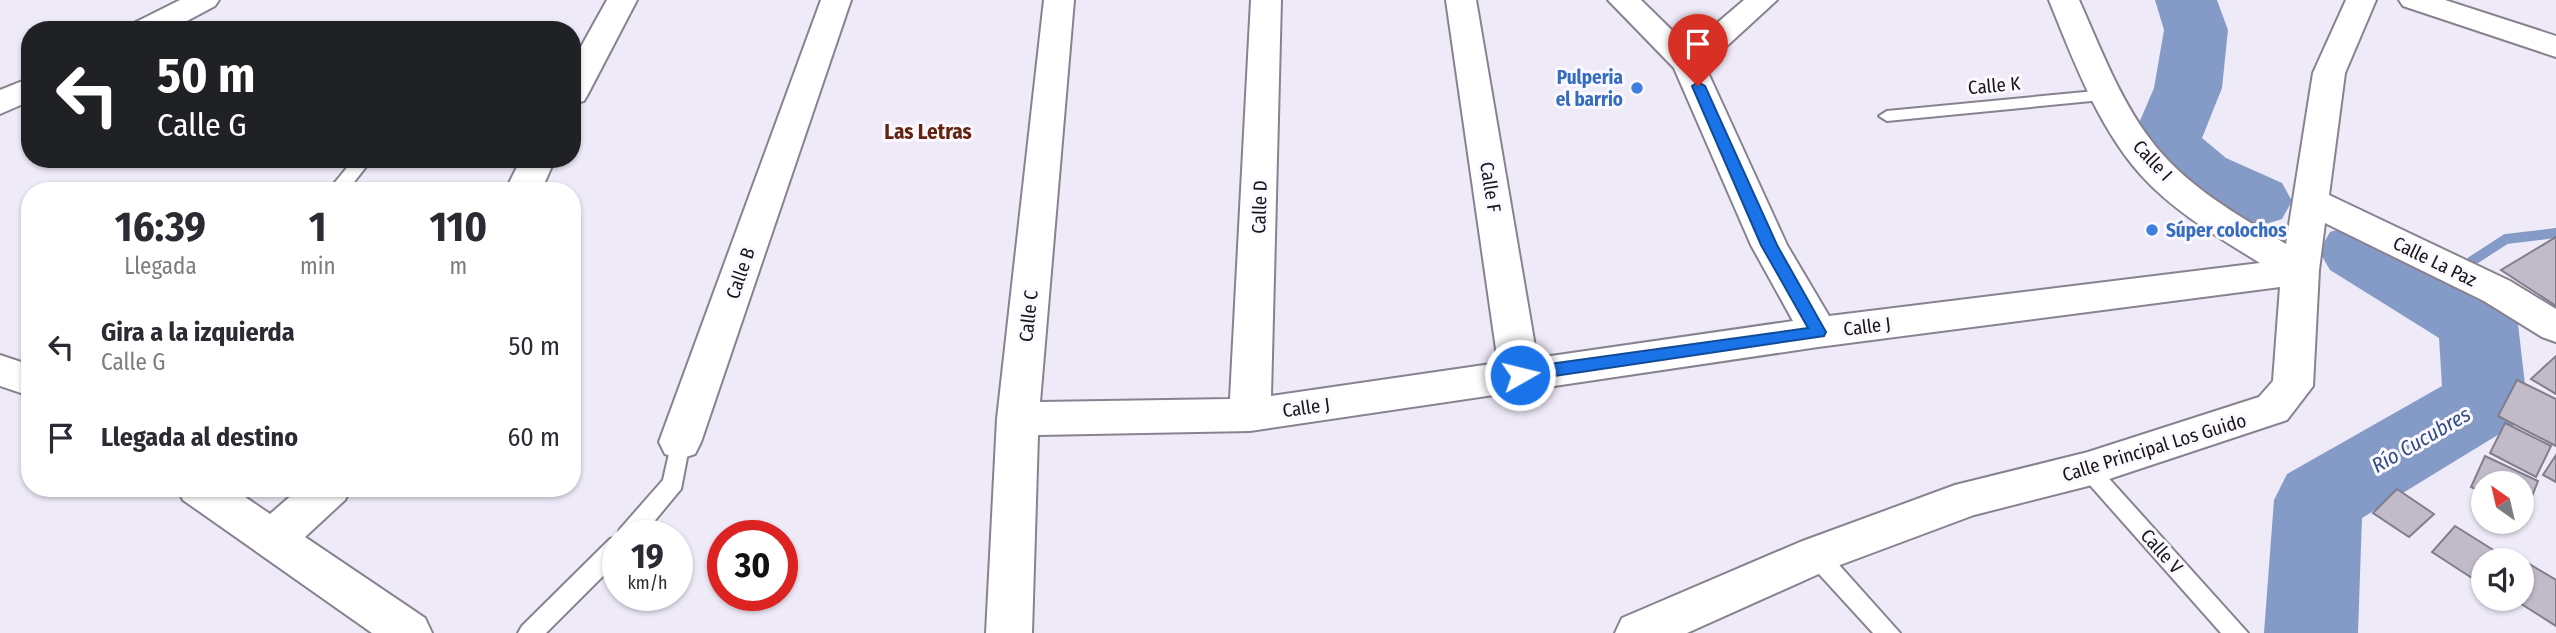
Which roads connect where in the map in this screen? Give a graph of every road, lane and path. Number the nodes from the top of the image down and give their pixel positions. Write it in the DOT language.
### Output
graph roads {
  1 [pos="204,0"];
  2 [pos="622,0"];
  3 [pos="836,0"];
  4 [pos="1059,0"];
  5 [pos="1266,0"];
  6 [pos="1461,0"];
  7 [pos="1623,0"];
  8 [pos="1762,0"];
  9 [pos="2064,0"];
  10 [pos="2361,0"];
  11 [pos="2414,0"];
  12 [pos="163,21"];
  13 [pos="2556,47"];
  14 [pos="1688,64"];
  15 [pos="581,77"];
  16 [pos="21,92"];
  17 [pos="2106,95"];
  18 [pos="0,103"];
  19 [pos="1887,116"];
  20 [pos="356,168"];
  21 [pos="345,182"];
  22 [pos="2311,201"];
  23 [pos="2300,270"];
  24 [pos="2553,322"];
  25 [pos="1818,332"];
  26 [pos="0,370"];
  27 [pos="1520,375"];
  28 [pos="21,378"];
  29 [pos="1250,415"];
  30 [pos="1018,419"];
  31 [pos="680,442"];
  32 [pos="2088,469"];
  33 [pos="211,497"];
  34 [pos="320,497"];
  35 [pos="642,520"];
  36 [pos="271,540"];
  37 [pos="1816,555"];
  38 [pos="602,561"];
  39 [pos="409,633"];
  40 [pos="530,633"];
  41 [pos="1009,633"];
  42 [pos="1638,633"];
  43 [pos="1888,633"];
  44 [pos="2236,633"];
  1 -- 12 [label="street"];
  2 -- 15 [label="street"];
  3 -- 31 [label="street, Calle B"];
  4 -- 30 [label="street, Calle C"];
  5 -- 29 [label="street, Calle D"];
  6 -- 27 [label="street, Calle F"];
  7 -- 14 [label="street"];
  8 -- 14 [label="street"];
  9 -- 17 [label="street, Calle I"];
  10 -- 22 [label="street, Calle Principal Los Guido"];
  11 -- 13 [label="street"];
  14 -- 25 [label="street"];
  16 -- 18 [label="street"];
  17 -- 19 [label="lane, Calle K"];
  17 -- 23 [label="street, Calle I"];
  20 -- 21 [label="lane"];
  22 -- 23 [label="street, Calle Principal Los Guido"];
  22 -- 24 [label="street, Calle La Paz"];
  23 -- 25 [label="street, Calle J"];
  23 -- 32 [label="street, Calle Principal Los Guido"];
  25 -- 27 [label="street, Calle J"];
  26 -- 28 [label="street"];
  27 -- 29 [label="street, Calle J"];
  29 -- 30 [label="street, Calle J"];
  30 -- 41 [label="street, Calle C"];
  31 -- 35 [label="lane, Calle B"];
  32 -- 37 [label="street, Calle Principal Los Guido"];
  32 -- 44 [label="lane, Calle V"];
  33 -- 36 [label="street"];
  34 -- 36 [label="street"];
  36 -- 39 [label="street"];
  37 -- 42 [label="street, Calle Principal Los Guido"];
  37 -- 43 [label="lane"];
  38 -- 40 [label="lane"];
}
